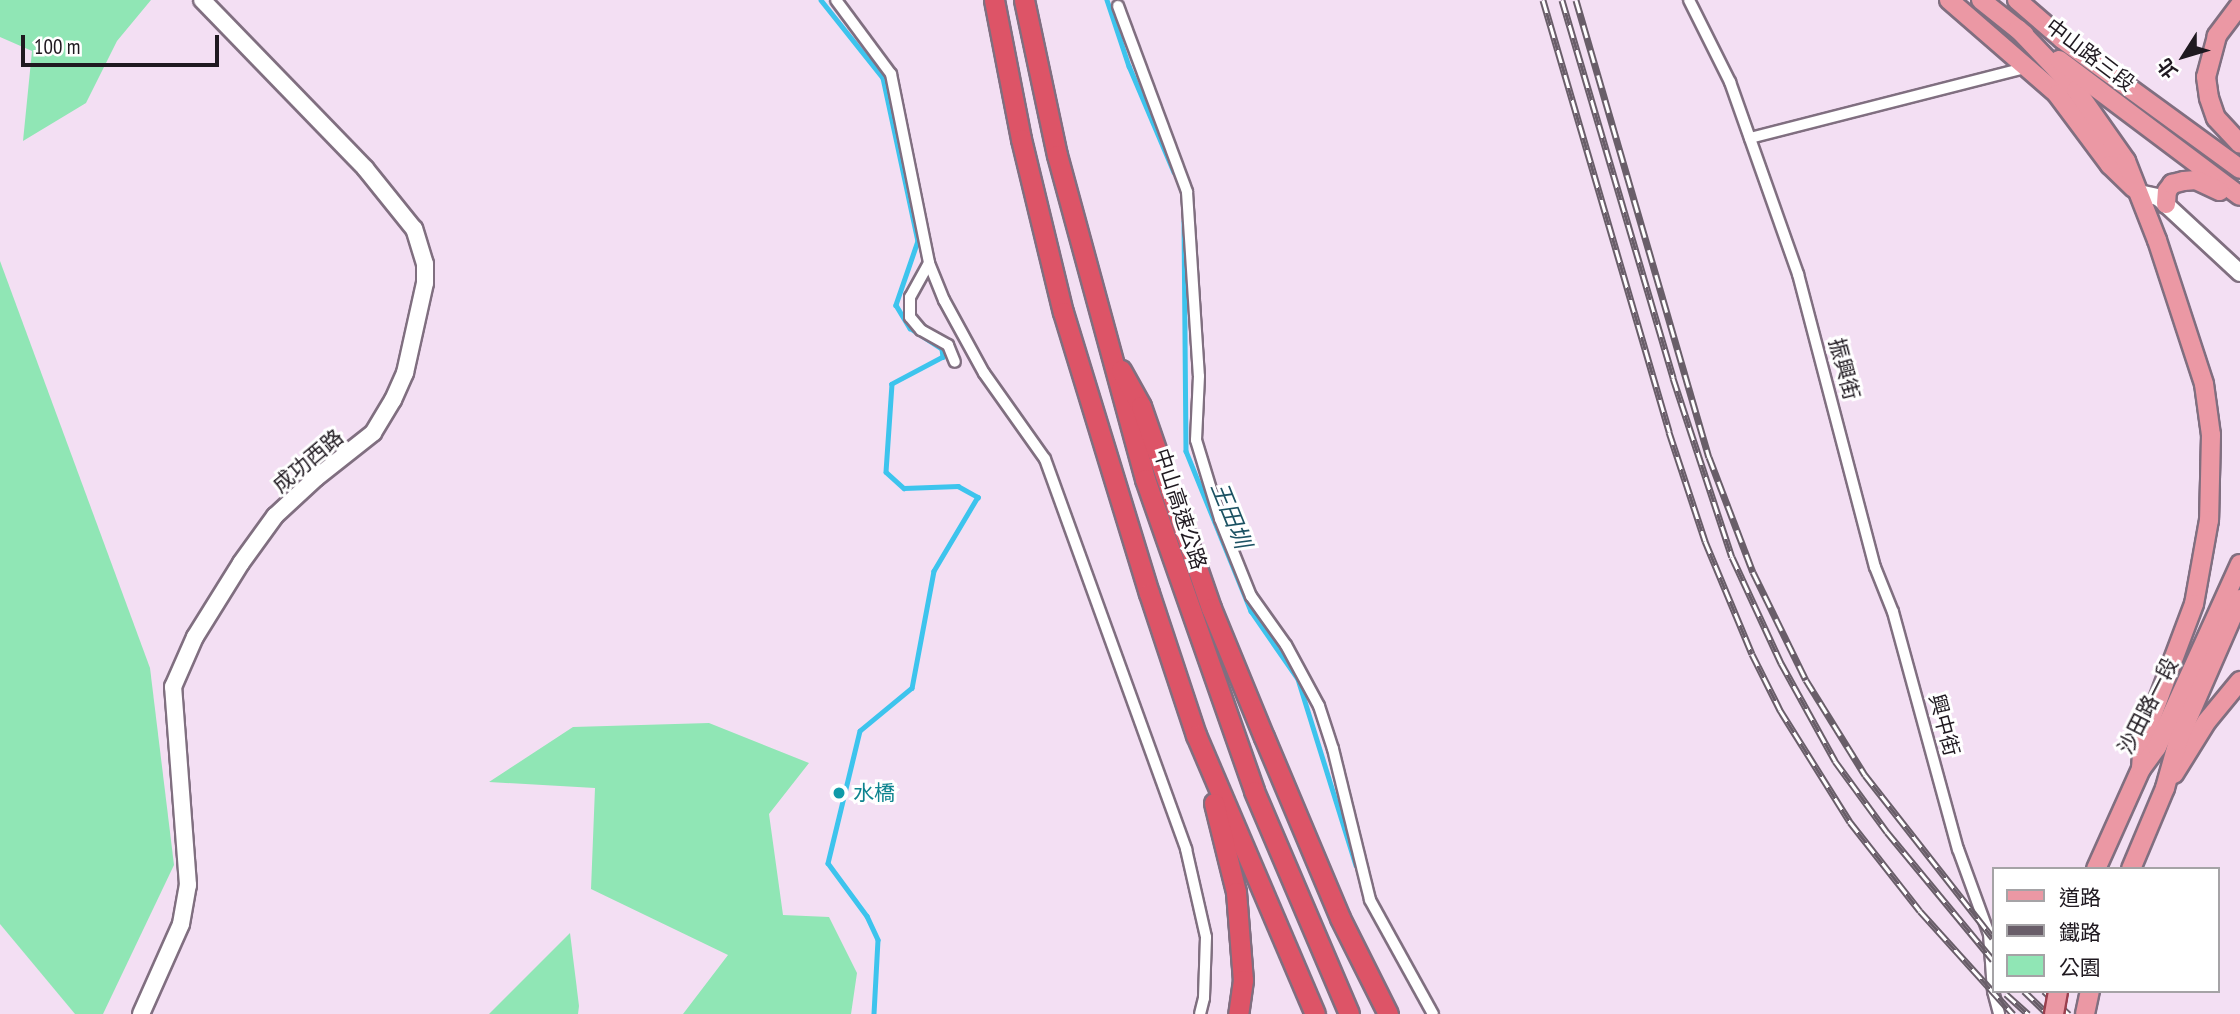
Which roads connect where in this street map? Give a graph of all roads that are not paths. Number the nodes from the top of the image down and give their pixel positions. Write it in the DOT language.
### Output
graph roads {
  1 [pos="202,0"];
  2 [pos="836,0"];
  3 [pos="994,0"];
  4 [pos="1024,0"];
  5 [pos="1689,0"];
  6 [pos="1949,0"];
  7 [pos="1981,0"];
  8 [pos="2017,0"];
  9 [pos="2240,5"];
  10 [pos="1118,6"];
  11 [pos="2018,29"];
  12 [pos="2029,67"];
  13 [pos="1750,138"];
  14 [pos="2240,144"];
  15 [pos="2240,169"];
  16 [pos="2139,193"];
  17 [pos="2240,197"];
  18 [pos="2166,204"];
  19 [pos="929,263"];
  20 [pos="2240,273"];
  21 [pos="1109,353"];
  22 [pos="955,362"];
  23 [pos="2240,564"];
  24 [pos="2240,599"];
  25 [pos="1893,612"];
  26 [pos="2240,681"];
  27 [pos="1196,735"];
  28 [pos="2141,769"];
  29 [pos="2165,788"];
  30 [pos="1294,809"];
  31 [pos="2097,867"];
  32 [pos="2131,867"];
  33 [pos="1992,977"];
  34 [pos="1994,993"];
  35 [pos="2058,993"];
  36 [pos="2090,993"];
  37 [pos="141,1014"];
  38 [pos="1200,1014"];
  39 [pos="1238,1014"];
  40 [pos="1315,1014"];
  41 [pos="1349,1014"];
  42 [pos="1388,1014"];
  43 [pos="1403,1014"];
  44 [pos="1433,1014"];
  45 [pos="1999,1014"];
  46 [pos="2054,1014"];
  47 [pos="2085,1014"];
  1 -- 37 [label="street, 成功西路"];
  2 -- 19 [label="street"];
  3 -- 27 [label="highway"];
  4 -- 21 [label="highway, 中山高速公路"];
  5 -- 13 [label="street, 振興街"];
  6 -- 12 [label="main road"];
  7 -- 11 [label="main road, 中山路三段"];
  8 -- 15 [label="main road, 中山路三段"];
  9 -- 14 [label="main road"];
  10 -- 44 [label="street"];
  11 -- 16 [label="main road"];
  11 -- 17 [label="main road, 中山路三段"];
  12 -- 13 [label="street"];
  12 -- 16 [label="main road"];
  13 -- 25 [label="street, 振興街"];
  16 -- 18 [label="street"];
  16 -- 28 [label="main road"];
  17 -- 18 [label="main road"];
  18 -- 20 [label="street"];
  19 -- 22 [label="street"];
  19 -- 38 [label="street"];
  21 -- 30 [label="highway"];
  21 -- 41 [label="highway, 中山高速公路"];
  23 -- 28 [label="main road, 沙田路一段"];
  24 -- 29 [label="main road, 沙田路一段"];
  25 -- 33 [label="street, 興中街"];
  26 -- 29 [label="main road, 沙田路一段"];
  27 -- 39 [label="highway"];
  27 -- 40 [label="highway"];
  28 -- 31 [label="main road, 沙田路一段"];
  29 -- 32 [label="main road, 沙田路一段"];
  30 -- 42 [label="highway"];
  30 -- 43 [label="highway"];
  34 -- 45 [label="street, 興中街"];
  35 -- 46 [label="main road, bridge"];
  36 -- 47 [label="main road"];
}
